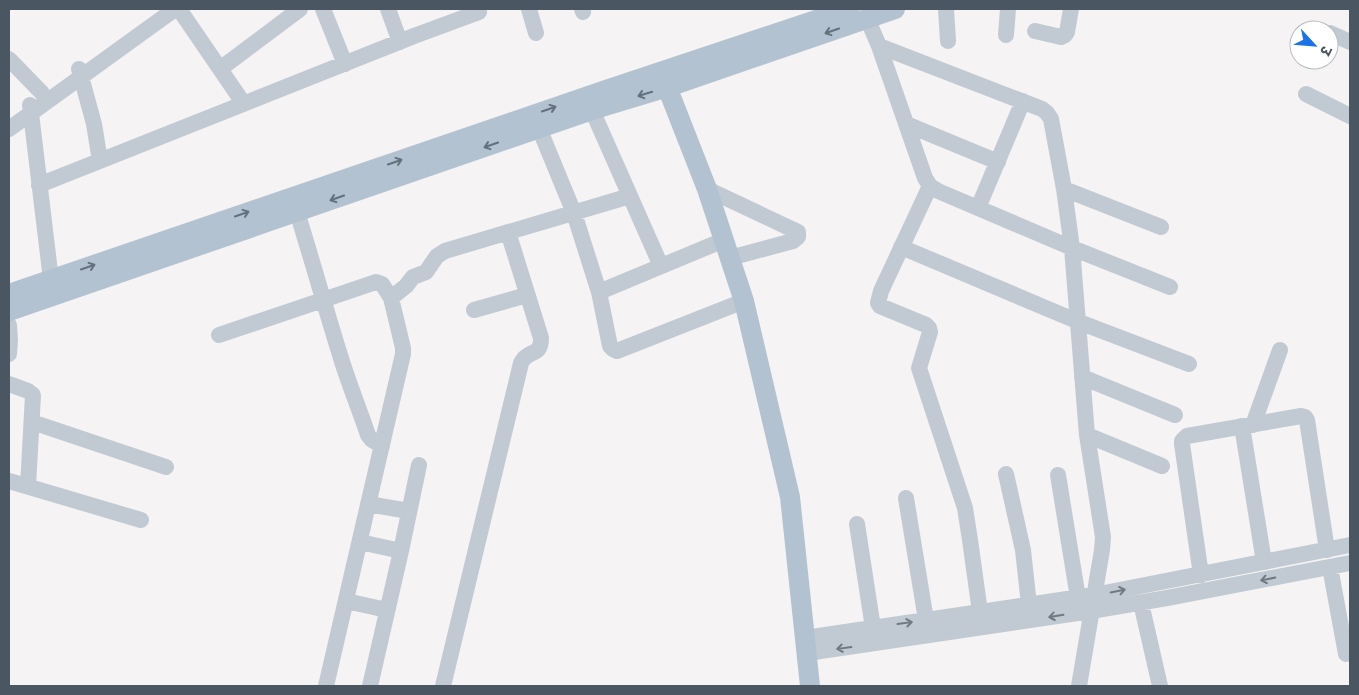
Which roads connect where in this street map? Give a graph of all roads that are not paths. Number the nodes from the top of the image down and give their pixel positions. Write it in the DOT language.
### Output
graph roads {
  1 [pos="158,9"];
  2 [pos="175,9"];
  3 [pos="179,9"];
  4 [pos="300,9"];
  5 [pos="323,9"];
  6 [pos="388,9"];
  7 [pos="529,9"];
  8 [pos="850,9"];
  9 [pos="895,9"];
  10 [pos="946,9"];
  11 [pos="1008,9"];
  12 [pos="1071,9"];
  13 [pos="479,12"];
  14 [pos="449,15"];
  15 [pos="867,18"];
  16 [pos="1035,31"];
  17 [pos="536,33"];
  18 [pos="1006,35"];
  19 [pos="948,41"];
  20 [pos="400,42"];
  21 [pos="879,46"];
  22 [pos="9,59"];
  23 [pos="345,64"];
  24 [pos="220,69"];
  25 [pos="80,72"];
  26 [pos="664,79"];
  27 [pos="1306,94"];
  28 [pos="1024,102"];
  29 [pos="34,103"];
  30 [pos="244,104"];
  31 [pos="592,110"];
  32 [pos="1350,116"];
  33 [pos="9,117"];
  34 [pos="906,124"];
  35 [pos="9,128"];
  36 [pos="539,128"];
  37 [pos="100,162"];
  38 [pos="998,162"];
  39 [pos="39,185"];
  40 [pos="930,186"];
  41 [pos="1064,188"];
  42 [pos="706,189"];
  43 [pos="630,196"];
  44 [pos="978,208"];
  45 [pos="297,212"];
  46 [pos="574,213"];
  47 [pos="1161,226"];
  48 [pos="508,232"];
  49 [pos="901,247"];
  50 [pos="1072,248"];
  51 [pos="727,249"];
  52 [pos="661,266"];
  53 [pos="51,280"];
  54 [pos="1170,287"];
  55 [pos="599,292"];
  56 [pos="9,294"];
  57 [pos="527,294"];
  58 [pos="391,298"];
  59 [pos="324,300"];
  60 [pos="744,301"];
  61 [pos="474,310"];
  62 [pos="9,311"];
  63 [pos="1079,322"];
  64 [pos="9,325"];
  65 [pos="218,335"];
  66 [pos="1280,350"];
  67 [pos="9,354"];
  68 [pos="1189,364"];
  69 [pos="1082,377"];
  70 [pos="9,384"];
  71 [pos="1175,414"];
  72 [pos="32,422"];
  73 [pos="1248,425"];
  74 [pos="1087,435"];
  75 [pos="382,446"];
  76 [pos="419,465"];
  77 [pos="1162,466"];
  78 [pos="166,467"];
  79 [pos="1006,474"];
  80 [pos="1058,475"];
  81 [pos="9,481"];
  82 [pos="28,486"];
  83 [pos="906,498"];
  84 [pos="368,504"];
  85 [pos="409,511"];
  86 [pos="141,520"];
  87 [pos="857,524"];
  88 [pos="360,542"];
  89 [pos="1350,545"];
  90 [pos="1327,550"];
  91 [pos="401,551"];
  92 [pos="1295,556"];
  93 [pos="1264,562"];
  94 [pos="1350,563"];
  95 [pos="1330,567"];
  96 [pos="1230,569"];
  97 [pos="1298,573"];
  98 [pos="1201,575"];
  99 [pos="1234,585"];
  100 [pos="346,601"];
  101 [pos="1088,602"];
  102 [pos="1141,603"];
  103 [pos="1029,605"];
  104 [pos="388,610"];
  105 [pos="980,612"];
  106 [pos="926,620"];
  107 [pos="949,625"];
  108 [pos="873,628"];
  109 [pos="806,645"];
  110 [pos="1346,654"];
  111 [pos="326,686"];
  112 [pos="370,686"];
  113 [pos="444,686"];
  114 [pos="810,686"];
  115 [pos="1079,686"];
  116 [pos="1160,686"];
  1 -- 25 [label="street"];
  2 -- 25 [label="street"];
  3 -- 24 [label="street"];
  4 -- 24 [label="street"];
  5 -- 23 [label="street"];
  6 -- 20 [label="street"];
  7 -- 17 [label="street"];
  8 -- 26 [label="main road"];
  9 -- 15 [label="main road"];
  10 -- 19 [label="street"];
  11 -- 18 [label="street"];
  12 -- 16 [label="street"];
  13 -- 14 [label="street"];
  14 -- 20 [label="street"];
  15 -- 21 [label="street"];
  15 -- 26 [label="main road, one-way"];
  20 -- 23 [label="street"];
  21 -- 28 [label="street"];
  21 -- 34 [label="street"];
  22 -- 29 [label="street"];
  23 -- 30 [label="street"];
  24 -- 30 [label="street"];
  25 -- 29 [label="street"];
  25 -- 29 [label="street"];
  25 -- 37 [label="street"];
  26 -- 31 [label="main road, one-way"];
  26 -- 42 [label="main road"];
  53 -- 26 [label="main road, one-way"];
  27 -- 32 [label="street"];
  28 -- 38 [label="street"];
  28 -- 41 [label="street"];
  29 -- 33 [label="street"];
  29 -- 35 [label="street"];
  29 -- 39 [label="street"];
  30 -- 37 [label="street"];
  31 -- 36 [label="main road"];
  31 -- 43 [label="street"];
  34 -- 38 [label="street"];
  34 -- 40 [label="street"];
  36 -- 45 [label="main road, one-way"];
  36 -- 46 [label="street"];
  37 -- 39 [label="street"];
  38 -- 44 [label="street"];
  39 -- 53 [label="street"];
  40 -- 44 [label="street"];
  40 -- 49 [label="street"];
  41 -- 47 [label="street"];
  41 -- 50 [label="street"];
  42 -- 51 [label="main road"];
  42 -- 51 [label="street"];
  43 -- 46 [label="street"];
  43 -- 52 [label="street"];
  44 -- 50 [label="street"];
  45 -- 59 [label="street"];
  45 -- 62 [label="main road"];
  46 -- 48 [label="street"];
  46 -- 55 [label="street"];
  48 -- 57 [label="street"];
  48 -- 58 [label="street"];
  49 -- 63 [label="street"];
  49 -- 105 [label="street"];
  50 -- 54 [label="street"];
  50 -- 63 [label="street"];
  51 -- 52 [label="street"];
  51 -- 60 [label="main road"];
  52 -- 55 [label="street"];
  53 -- 56 [label="main road"];
  55 -- 60 [label="street"];
  57 -- 61 [label="street"];
  57 -- 113 [label="street"];
  58 -- 59 [label="street"];
  58 -- 75 [label="street"];
  59 -- 65 [label="street"];
  59 -- 75 [label="street"];
  60 -- 109 [label="main road"];
  63 -- 68 [label="street"];
  63 -- 69 [label="street"];
  64 -- 67 [label="street"];
  66 -- 73 [label="street"];
  69 -- 71 [label="street"];
  69 -- 74 [label="street"];
  70 -- 72 [label="street"];
  72 -- 78 [label="street"];
  72 -- 82 [label="street"];
  73 -- 90 [label="street"];
  73 -- 93 [label="street"];
  73 -- 98 [label="street"];
  74 -- 77 [label="street"];
  74 -- 101 [label="street"];
  75 -- 84 [label="street"];
  76 -- 85 [label="street"];
  79 -- 103 [label="street"];
  80 -- 101 [label="street"];
  81 -- 82 [label="street"];
  82 -- 86 [label="street"];
  83 -- 106 [label="street"];
  84 -- 85 [label="street"];
  84 -- 88 [label="street"];
  85 -- 91 [label="street"];
  87 -- 108 [label="street"];
  88 -- 91 [label="street"];
  88 -- 100 [label="street"];
  89 -- 90 [label="street"];
  90 -- 92 [label="street"];
  91 -- 104 [label="street"];
  92 -- 93 [label="street"];
  92 -- 97 [label="street"];
  93 -- 96 [label="street"];
  94 -- 95 [label="street"];
  95 -- 97 [label="street"];
  95 -- 110 [label="street"];
  96 -- 98 [label="street"];
  96 -- 99 [label="street"];
  97 -- 99 [label="street, one-way"];
  101 -- 98 [label="street, one-way"];
  99 -- 102 [label="street"];
  100 -- 104 [label="street"];
  100 -- 111 [label="street"];
  101 -- 102 [label="street"];
  101 -- 103 [label="street"];
  101 -- 107 [label="street, one-way"];
  101 -- 115 [label="street"];
  102 -- 116 [label="street"];
  103 -- 105 [label="street"];
  104 -- 112 [label="street"];
  105 -- 107 [label="street"];
  106 -- 107 [label="street"];
  108 -- 106 [label="street, one-way"];
  107 -- 109 [label="street, one-way"];
  108 -- 109 [label="street"];
  109 -- 114 [label="main road"];
}
